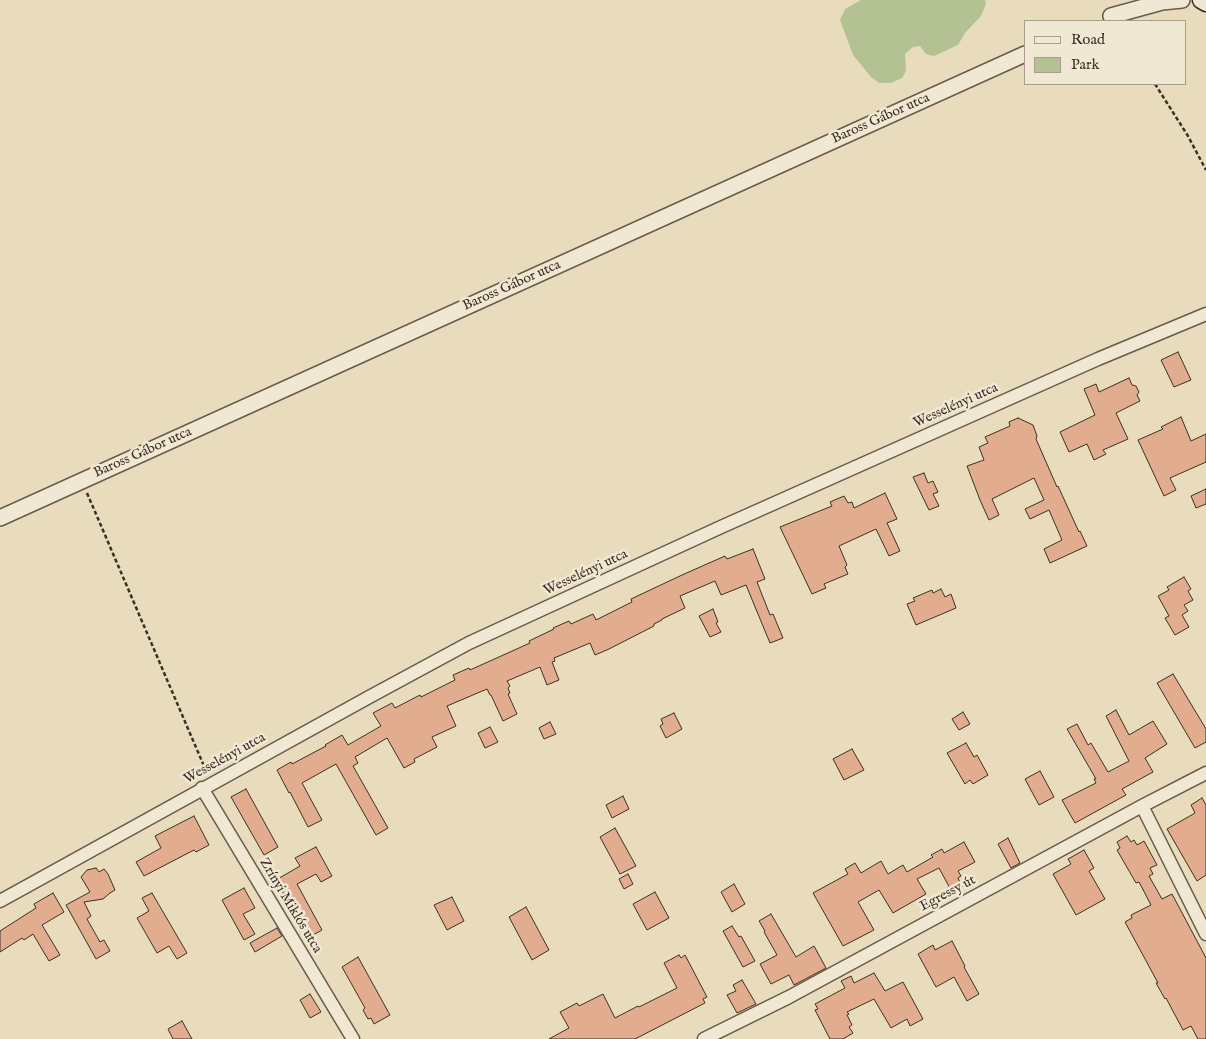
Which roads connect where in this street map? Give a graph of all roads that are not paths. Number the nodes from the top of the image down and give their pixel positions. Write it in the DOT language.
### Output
graph roads {
  1 [pos="1140,0"];
  2 [pos="1182,0"];
  3 [pos="1201,0"];
  4 [pos="1206,3"];
  5 [pos="1105,19"];
  6 [pos="1024,54"];
  7 [pos="1206,314"];
  8 [pos="0,518"];
  9 [pos="1206,773"];
  10 [pos="207,786"];
  11 [pos="1142,806"];
  12 [pos="0,901"];
  13 [pos="1206,934"];
  14 [pos="353,1039"];
  15 [pos="704,1039"];
  1 -- 5 [label="street"];
  2 -- 5 [label="street"];
  3 -- 4 [label="main road"];
  6 -- 8 [label="street, Baross Gábor utca"];
  7 -- 10 [label="street, Wesselényi utca"];
  9 -- 11 [label="street, Egressy út"];
  10 -- 12 [label="street, Wesselényi utca"];
  10 -- 14 [label="street, Zrínyi Miklós utca"];
  11 -- 13 [label="street"];
  11 -- 15 [label="street, Egressy út"];
}
